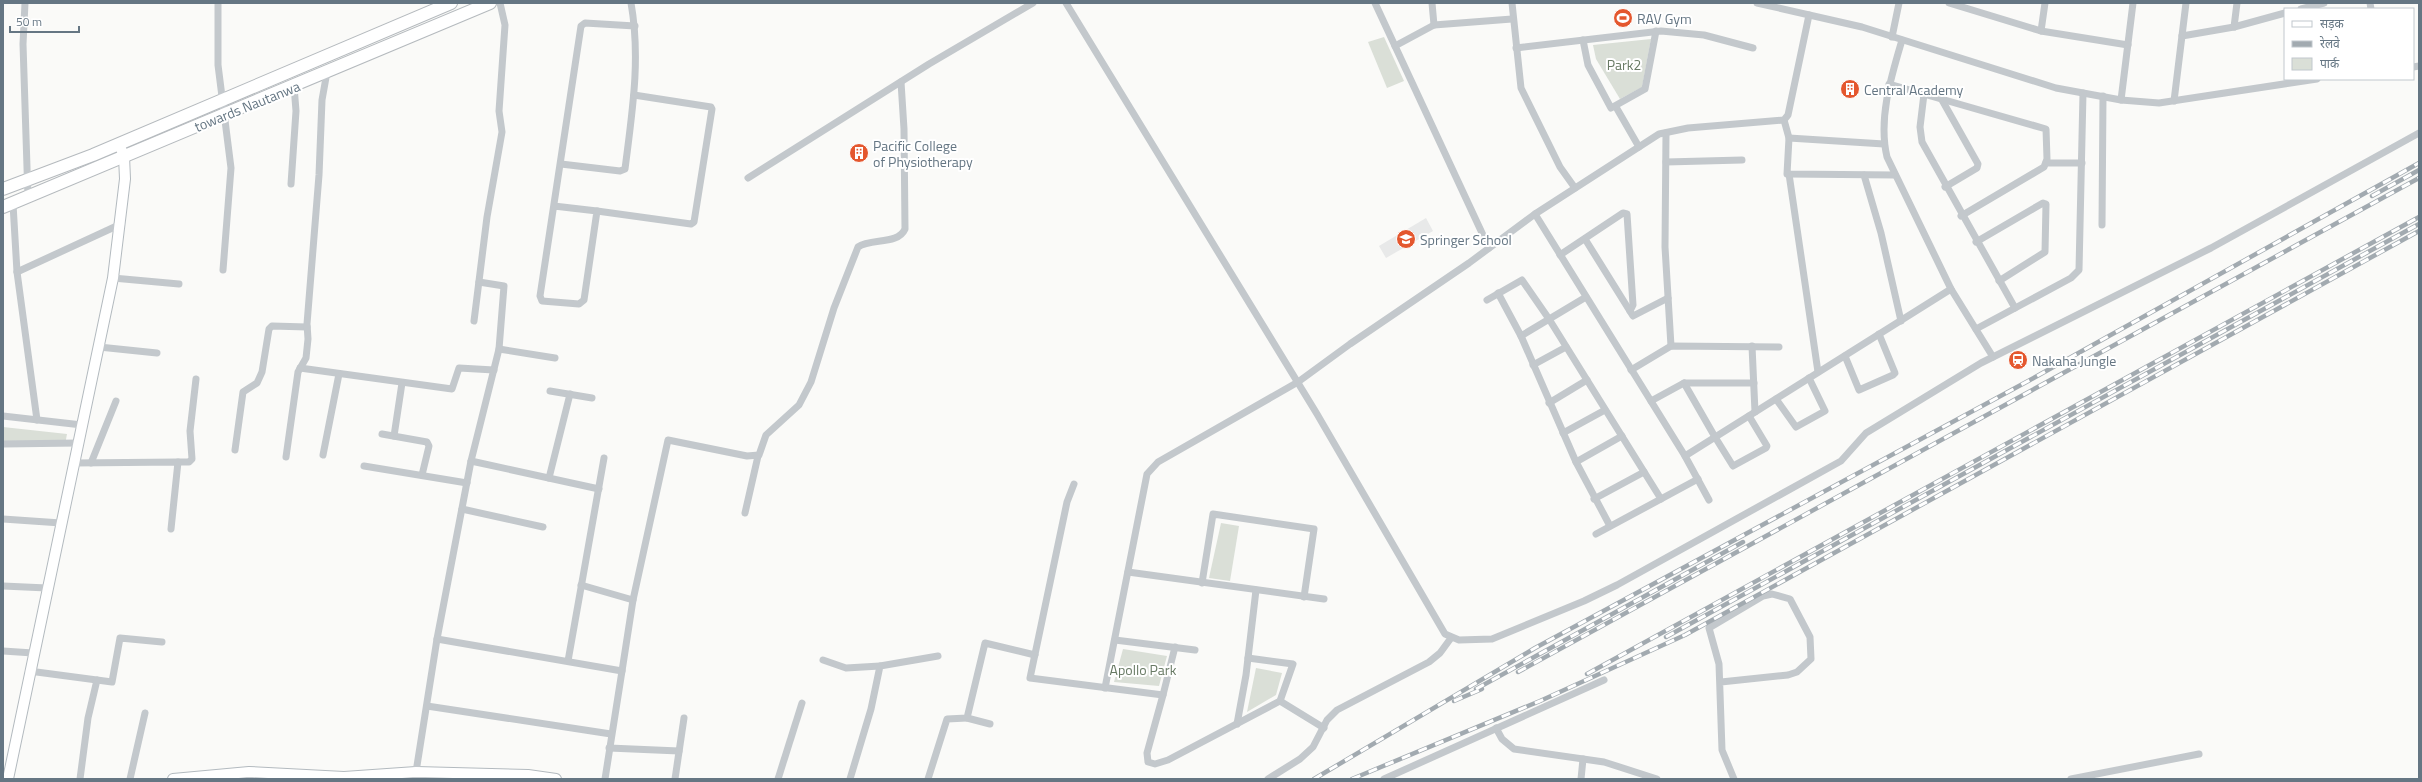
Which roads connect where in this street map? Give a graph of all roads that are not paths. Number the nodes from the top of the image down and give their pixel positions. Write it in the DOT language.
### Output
graph roads {
  1 [pos="25,3"];
  2 [pos="218,3"];
  3 [pos="451,3"];
  4 [pos="490,3"];
  5 [pos="500,3"];
  6 [pos="631,3"];
  7 [pos="1033,3"];
  8 [pos="1066,3"];
  9 [pos="1375,3"];
  10 [pos="1432,3"];
  11 [pos="1512,3"];
  12 [pos="1757,3"];
  13 [pos="1899,3"];
  14 [pos="1949,3"];
  15 [pos="2045,3"];
  16 [pos="2133,3"];
  17 [pos="2186,3"];
  18 [pos="2237,3"];
  19 [pos="2324,3"];
  20 [pos="2305,8"];
  21 [pos="2284,13"];
  22 [pos="1809,15"];
  23 [pos="1512,19"];
  24 [pos="1434,25"];
  25 [pos="635,26"];
  26 [pos="2234,26"];
  27 [pos="1656,31"];
  28 [pos="2042,31"];
  29 [pos="2182,36"];
  30 [pos="1892,37"];
  31 [pos="1583,40"];
  32 [pos="1902,40"];
  33 [pos="2128,45"];
  34 [pos="1395,46"];
  35 [pos="1516,48"];
  36 [pos="1754,48"];
  37 [pos="327,72"];
  38 [pos="2310,80"];
  39 [pos="901,82"];
  40 [pos="1889,84"];
  41 [pos="294,86"];
  42 [pos="2084,93"];
  43 [pos="1924,94"];
  44 [pos="634,95"];
  45 [pos="2103,96"];
  46 [pos="224,99"];
  47 [pos="1942,100"];
  48 [pos="2121,100"];
  49 [pos="2174,101"];
  50 [pos="1616,107"];
  51 [pos="226,114"];
  52 [pos="1784,120"];
  53 [pos="1666,133"];
  54 [pos="2419,133"];
  55 [pos="1789,138"];
  56 [pos="119,144"];
  57 [pos="1884,144"];
  58 [pos="1639,147"];
  59 [pos="124,156"];
  60 [pos="1742,160"];
  61 [pos="1666,162"];
  62 [pos="2046,163"];
  63 [pos="2082,163"];
  64 [pos="561,164"];
  65 [pos="1789,174"];
  66 [pos="1864,175"];
  67 [pos="1895,175"];
  68 [pos="27,178"];
  69 [pos="748,178"];
  70 [pos="291,184"];
  71 [pos="1945,187"];
  72 [pos="1575,188"];
  73 [pos="3,189"];
  74 [pos="28,198"];
  75 [pos="8,206"];
  76 [pos="554,206"];
  77 [pos="597,211"];
  78 [pos="1534,214"];
  79 [pos="1961,216"];
  80 [pos="121,224"];
  81 [pos="2102,225"];
  82 [pos="1585,239"];
  83 [pos="1976,242"];
  84 [pos="1489,248"];
  85 [pos="1560,254"];
  86 [pos="223,270"];
  87 [pos="17,272"];
  88 [pos="113,278"];
  89 [pos="1999,281"];
  90 [pos="479,282"];
  91 [pos="178,284"];
  92 [pos="1951,289"];
  93 [pos="1498,293"];
  94 [pos="1586,296"];
  95 [pos="1668,298"];
  96 [pos="1487,300"];
  97 [pos="2014,308"];
  98 [pos="1630,311"];
  99 [pos="1549,319"];
  100 [pos="474,321"];
  101 [pos="1901,321"];
  102 [pos="307,327"];
  103 [pos="1976,329"];
  104 [pos="1880,334"];
  105 [pos="1521,336"];
  106 [pos="1671,346"];
  107 [pos="1752,346"];
  108 [pos="99,347"];
  109 [pos="1566,347"];
  110 [pos="1779,347"];
  111 [pos="499,349"];
  112 [pos="157,353"];
  113 [pos="1845,356"];
  114 [pos="1993,357"];
  115 [pos="555,358"];
  116 [pos="1533,365"];
  117 [pos="300,368"];
  118 [pos="494,370"];
  119 [pos="1631,370"];
  120 [pos="1818,372"];
  121 [pos="339,374"];
  122 [pos="1809,378"];
  123 [pos="196,379"];
  124 [pos="1587,380"];
  125 [pos="1298,382"];
  126 [pos="402,383"];
  127 [pos="1684,383"];
  128 [pos="1754,383"];
  129 [pos="550,391"];
  130 [pos="570,394"];
  131 [pos="592,398"];
  132 [pos="1776,399"];
  133 [pos="116,401"];
  134 [pos="1651,401"];
  135 [pos="1549,403"];
  136 [pos="1605,410"];
  137 [pos="1752,414"];
  138 [pos="3,416"];
  139 [pos="37,420"];
  140 [pos="82,425"];
  141 [pos="1562,433"];
  142 [pos="382,434"];
  143 [pos="394,436"];
  144 [pos="1622,436"];
  145 [pos="1715,437"];
  146 [pos="78,443"];
  147 [pos="3,444"];
  148 [pos="235,450"];
  149 [pos="323,455"];
  150 [pos="758,456"];
  151 [pos="1685,456"];
  152 [pos="286,457"];
  153 [pos="604,458"];
  154 [pos="471,461"];
  155 [pos="178,462"];
  156 [pos="1576,462"];
  157 [pos="74,463"];
  158 [pos="91,463"];
  159 [pos="364,466"];
  160 [pos="1644,472"];
  161 [pos="422,475"];
  162 [pos="549,478"];
  163 [pos="1698,479"];
  164 [pos="467,483"];
  165 [pos="1074,484"];
  166 [pos="599,489"];
  167 [pos="1594,499"];
  168 [pos="1661,499"];
  169 [pos="1709,500"];
  170 [pos="462,509"];
  171 [pos="745,513"];
  172 [pos="3,519"];
  173 [pos="61,524"];
  174 [pos="1610,526"];
  175 [pos="543,527"];
  176 [pos="171,529"];
  177 [pos="1596,534"];
  178 [pos="1128,572"];
  179 [pos="1202,582"];
  180 [pos="581,585"];
  181 [pos="3,586"];
  182 [pos="47,588"];
  183 [pos="1256,590"];
  184 [pos="1304,597"];
  185 [pos="1324,599"];
  186 [pos="634,600"];
  187 [pos="1451,638"];
  188 [pos="437,639"];
  189 [pos="1114,640"];
  190 [pos="162,642"];
  191 [pos="1175,647"];
  192 [pos="1195,650"];
  193 [pos="3,651"];
  194 [pos="33,653"];
  195 [pos="1035,655"];
  196 [pos="938,656"];
  197 [pos="1248,658"];
  198 [pos="823,660"];
  199 [pos="568,661"];
  200 [pos="880,666"];
  201 [pos="29,671"];
  202 [pos="622,671"];
  203 [pos="98,680"];
  204 [pos="1604,680"];
  205 [pos="1721,682"];
  206 [pos="1105,688"];
  207 [pos="1163,695"];
  208 [pos="1280,702"];
  209 [pos="802,703"];
  210 [pos="427,706"];
  211 [pos="146,713"];
  212 [pos="684,718"];
  213 [pos="967,718"];
  214 [pos="990,724"];
  215 [pos="1237,724"];
  216 [pos="1324,728"];
  217 [pos="1496,728"];
  218 [pos="611,734"];
  219 [pos="609,748"];
  220 [pos="679,751"];
  221 [pos="2199,754"];
  222 [pos="1583,759"];
  223 [pos="416,772"];
  224 [pos="438,775"];
  225 [pos="248,776"];
  226 [pos="527,777"];
  227 [pos="185,778"];
  228 [pos="8,779"];
  229 [pos="80,779"];
  230 [pos="130,779"];
  231 [pos="173,779"];
  232 [pos="556,779"];
  233 [pos="605,779"];
  234 [pos="675,779"];
  235 [pos="778,779"];
  236 [pos="850,779"];
  237 [pos="928,779"];
  238 [pos="1268,779"];
  239 [pos="1384,779"];
  240 [pos="1581,779"];
  241 [pos="1657,779"];
  242 [pos="1734,779"];
  243 [pos="2071,779"];
  1 -- 68 [label="street"];
  2 -- 46 [label="street"];
  3 -- 46 [label="main road"];
  4 -- 37 [label="main road, towards Nautanwa"];
  5 -- 90 [label="street"];
  6 -- 25 [label="street"];
  7 -- 39 [label="street"];
  8 -- 125 [label="street"];
  9 -- 34 [label="street"];
  10 -- 24 [label="street"];
  11 -- 23 [label="street"];
  12 -- 22 [label="street"];
  13 -- 30 [label="street"];
  14 -- 28 [label="street"];
  15 -- 28 [label="street"];
  16 -- 33 [label="street"];
  17 -- 29 [label="street"];
  18 -- 26 [label="street"];
  19 -- 20 [label="street"];
  21 -- 26 [label="street"];
  22 -- 30 [label="street"];
  22 -- 52 [label="street"];
  23 -- 24 [label="street"];
  23 -- 35 [label="street"];
  24 -- 34 [label="street"];
  25 -- 44 [label="street"];
  25 -- 64 [label="street"];
  26 -- 29 [label="street"];
  27 -- 31 [label="street"];
  27 -- 36 [label="street"];
  27 -- 50 [label="street"];
  28 -- 33 [label="street"];
  29 -- 49 [label="street"];
  30 -- 32 [label="street"];
  31 -- 35 [label="street"];
  31 -- 50 [label="street"];
  32 -- 40 [label="street"];
  32 -- 42 [label="street"];
  33 -- 48 [label="street"];
  34 -- 84 [label="street"];
  35 -- 72 [label="street"];
  37 -- 41 [label="main road, towards Nautanwa"];
  37 -- 102 [label="street"];
  38 -- 49 [label="street"];
  39 -- 69 [label="street"];
  39 -- 150 [label="street"];
  40 -- 43 [label="street"];
  40 -- 57 [label="street"];
  41 -- 51 [label="main road, towards Nautanwa"];
  41 -- 70 [label="street"];
  42 -- 45 [label="street"];
  42 -- 63 [label="street"];
  43 -- 47 [label="street"];
  43 -- 71 [label="street"];
  44 -- 64 [label="street"];
  44 -- 77 [label="street"];
  45 -- 48 [label="street"];
  45 -- 81 [label="street"];
  46 -- 51 [label="street"];
  46 -- 56 [label="main road"];
  47 -- 62 [label="street"];
  47 -- 71 [label="street"];
  48 -- 49 [label="street"];
  50 -- 58 [label="street"];
  51 -- 59 [label="main road, towards Nautanwa"];
  51 -- 86 [label="street"];
  52 -- 53 [label="street"];
  52 -- 55 [label="street"];
  53 -- 58 [label="street"];
  53 -- 61 [label="street"];
  54 -- 114 [label="street"];
  55 -- 57 [label="street"];
  55 -- 65 [label="street"];
  56 -- 59 [label="street"];
  56 -- 68 [label="main road"];
  57 -- 67 [label="street"];
  58 -- 72 [label="street"];
  59 -- 74 [label="main road, towards Nautanwa"];
  59 -- 80 [label="street"];
  60 -- 61 [label="street"];
  61 -- 95 [label="street"];
  62 -- 63 [label="street"];
  62 -- 79 [label="street"];
  63 -- 97 [label="street"];
  64 -- 76 [label="street"];
  65 -- 66 [label="street"];
  65 -- 120 [label="street"];
  66 -- 67 [label="street"];
  66 -- 101 [label="street"];
  67 -- 92 [label="street"];
  68 -- 73 [label="main road"];
  68 -- 74 [label="street"];
  71 -- 79 [label="street"];
  72 -- 78 [label="street"];
  74 -- 75 [label="main road, towards Nautanwa"];
  75 -- 87 [label="street"];
  76 -- 77 [label="street"];
  76 -- 77 [label="street"];
  78 -- 84 [label="street"];
  78 -- 85 [label="street"];
  79 -- 83 [label="street"];
  80 -- 87 [label="street"];
  80 -- 88 [label="street"];
  82 -- 85 [label="street"];
  82 -- 98 [label="street"];
  82 -- 98 [label="street"];
  83 -- 89 [label="street"];
  83 -- 89 [label="street"];
  84 -- 125 [label="street"];
  85 -- 94 [label="street"];
  87 -- 139 [label="street"];
  88 -- 91 [label="street"];
  88 -- 108 [label="street"];
  89 -- 97 [label="street"];
  90 -- 100 [label="street"];
  90 -- 111 [label="street"];
  92 -- 101 [label="street"];
  92 -- 103 [label="street"];
  93 -- 96 [label="street"];
  93 -- 99 [label="street"];
  93 -- 105 [label="street"];
  94 -- 99 [label="street"];
  94 -- 119 [label="street"];
  95 -- 98 [label="street"];
  95 -- 106 [label="street"];
  97 -- 103 [label="street"];
  99 -- 105 [label="street"];
  99 -- 109 [label="street"];
  101 -- 104 [label="street"];
  102 -- 117 [label="street"];
  102 -- 148 [label="street"];
  103 -- 114 [label="street"];
  104 -- 113 [label="street"];
  104 -- 113 [label="street"];
  105 -- 116 [label="street"];
  106 -- 107 [label="street"];
  106 -- 119 [label="street"];
  107 -- 110 [label="street"];
  107 -- 128 [label="street"];
  108 -- 112 [label="street"];
  108 -- 140 [label="street"];
  109 -- 116 [label="street"];
  109 -- 124 [label="street"];
  111 -- 115 [label="street"];
  111 -- 118 [label="street"];
  113 -- 120 [label="street"];
  114 -- 187 [label="street"];
  116 -- 135 [label="street"];
  117 -- 121 [label="street"];
  117 -- 152 [label="street"];
  118 -- 126 [label="street"];
  118 -- 154 [label="street"];
  119 -- 134 [label="street"];
  120 -- 122 [label="street"];
  121 -- 126 [label="street"];
  121 -- 149 [label="street"];
  122 -- 132 [label="street"];
  122 -- 132 [label="street"];
  123 -- 155 [label="street"];
  124 -- 135 [label="street"];
  124 -- 136 [label="street"];
  125 -- 178 [label="street"];
  125 -- 187 [label="street"];
  126 -- 143 [label="street"];
  127 -- 128 [label="street"];
  127 -- 134 [label="street"];
  127 -- 145 [label="street"];
  128 -- 137 [label="street"];
  129 -- 130 [label="street"];
  130 -- 131 [label="street"];
  130 -- 162 [label="street"];
  132 -- 137 [label="street"];
  133 -- 158 [label="street"];
  134 -- 151 [label="street"];
  135 -- 141 [label="street"];
  136 -- 141 [label="street"];
  136 -- 144 [label="street"];
  137 -- 145 [label="street"];
  137 -- 145 [label="street"];
  138 -- 139 [label="street"];
  139 -- 140 [label="street"];
  140 -- 146 [label="street"];
  141 -- 156 [label="street"];
  142 -- 143 [label="street"];
  143 -- 161 [label="street"];
  144 -- 156 [label="street"];
  144 -- 160 [label="street"];
  145 -- 151 [label="street"];
  146 -- 147 [label="street"];
  146 -- 157 [label="street"];
  150 -- 171 [label="street"];
  150 -- 186 [label="street"];
  151 -- 163 [label="street"];
  153 -- 166 [label="street"];
  154 -- 162 [label="street"];
  154 -- 164 [label="street"];
  155 -- 158 [label="street"];
  155 -- 176 [label="street"];
  156 -- 167 [label="street"];
  157 -- 158 [label="street"];
  157 -- 173 [label="street"];
  159 -- 161 [label="street"];
  160 -- 167 [label="street"];
  160 -- 168 [label="street"];
  161 -- 164 [label="street"];
  162 -- 166 [label="street"];
  163 -- 168 [label="street"];
  163 -- 169 [label="street"];
  164 -- 170 [label="street"];
  165 -- 195 [label="street"];
  166 -- 180 [label="street"];
  167 -- 174 [label="street"];
  168 -- 174 [label="street"];
  170 -- 175 [label="street"];
  170 -- 188 [label="street"];
  172 -- 173 [label="street"];
  173 -- 182 [label="street"];
  174 -- 177 [label="street"];
  178 -- 179 [label="street"];
  178 -- 189 [label="street"];
  179 -- 183 [label="street"];
  179 -- 184 [label="street"];
  180 -- 186 [label="street"];
  180 -- 199 [label="street"];
  181 -- 182 [label="street"];
  182 -- 194 [label="street"];
  183 -- 184 [label="street"];
  183 -- 197 [label="street"];
  184 -- 185 [label="street"];
  186 -- 202 [label="street"];
  187 -- 216 [label="street"];
  188 -- 199 [label="street"];
  188 -- 210 [label="street"];
  189 -- 191 [label="street"];
  189 -- 206 [label="street"];
  190 -- 203 [label="street"];
  191 -- 192 [label="street"];
  191 -- 207 [label="street"];
  193 -- 194 [label="street"];
  194 -- 201 [label="street"];
  195 -- 206 [label="street"];
  195 -- 213 [label="street"];
  196 -- 200 [label="street"];
  197 -- 208 [label="street"];
  197 -- 215 [label="street"];
  198 -- 200 [label="street"];
  199 -- 202 [label="street"];
  200 -- 236 [label="street"];
  201 -- 203 [label="street"];
  201 -- 228 [label="street"];
  202 -- 218 [label="street"];
  203 -- 229 [label="street"];
  204 -- 217 [label="street"];
  205 -- 205 [label="street"];
  205 -- 242 [label="street"];
  206 -- 207 [label="street"];
  207 -- 215 [label="street"];
  208 -- 215 [label="street"];
  208 -- 216 [label="street"];
  209 -- 235 [label="street"];
  210 -- 218 [label="street"];
  210 -- 223 [label="street"];
  211 -- 230 [label="street"];
  212 -- 220 [label="street"];
  213 -- 214 [label="street"];
  213 -- 237 [label="street"];
  216 -- 238 [label="street"];
  217 -- 222 [label="street"];
  217 -- 239 [label="street"];
  218 -- 219 [label="street"];
  219 -- 220 [label="street"];
  219 -- 233 [label="street"];
  220 -- 234 [label="street"];
  221 -- 243 [label="street"];
  222 -- 240 [label="street"];
  222 -- 241 [label="street"];
  223 -- 224 [label="street"];
  223 -- 225 [label="street"];
  224 -- 226 [label="street"];
  225 -- 227 [label="street"];
  226 -- 232 [label="street"];
  227 -- 231 [label="street"];
}
